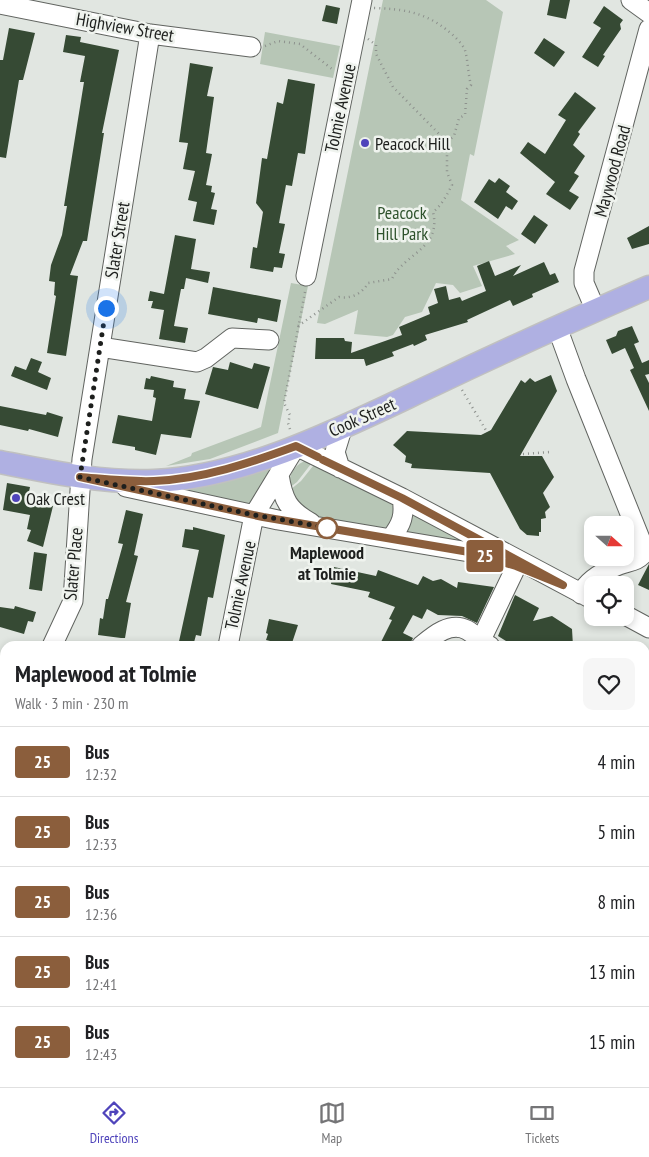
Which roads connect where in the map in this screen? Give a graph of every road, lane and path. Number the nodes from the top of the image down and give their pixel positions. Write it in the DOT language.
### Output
graph roads {
  1 [pos="631,0"];
  2 [pos="362,3"];
  3 [pos="0,4"];
  4 [pos="649,13"];
  5 [pos="649,29"];
  6 [pos="150,34"];
  7 [pos="355,36"];
  8 [pos="251,46"];
  9 [pos="346,77"];
  10 [pos="447,142"];
  11 [pos="306,276"];
  12 [pos="648,289"];
  13 [pos="596,311"];
  14 [pos="298,326"];
  15 [pos="557,326"];
  16 [pos="269,340"];
  17 [pos="100,347"];
  18 [pos="462,390"];
  19 [pos="343,426"];
  20 [pos="487,432"];
  21 [pos="293,438"];
  22 [pos="550,452"];
  23 [pos="523,454"];
  24 [pos="0,462"];
  25 [pos="340,468"];
  26 [pos="279,475"];
  27 [pos="80,477"];
  28 [pos="402,498"];
  29 [pos="254,515"];
  30 [pos="278,520"];
  31 [pos="317,526"];
  32 [pos="391,538"];
  33 [pos="246,548"];
  34 [pos="516,566"];
  35 [pos="600,576"];
  36 [pos="563,585"];
  37 [pos="584,596"];
  38 [pos="634,620"];
  39 [pos="649,628"];
  40 [pos="54,641"];
  41 [pos="229,641"];
  42 [pos="428,641"];
  43 [pos="481,641"];
  44 [pos="485,641"];
  1 -- 4 [label="street"];
  2 -- 7 [label="street, Tolmie Avenue"];
  2 -- 10 [label="path"];
  3 -- 6 [label="street, Highview Street"];
  5 -- 13 [label="street, Maywood Road"];
  6 -- 8 [label="street, Highview Street"];
  6 -- 17 [label="street, Slater Street"];
  7 -- 9 [label="street, Tolmie Avenue"];
  7 -- 10 [label="path"];
  8 -- 9 [label="path"];
  9 -- 11 [label="street, Tolmie Avenue"];
  10 -- 14 [label="path"];
  11 -- 14 [label="path"];
  12 -- 13 [label="main road, Cook Street"];
  13 -- 15 [label="main road, Cook Street"];
  14 -- 21 [label="path"];
  15 -- 19 [label="main road, Cook Street"];
  15 -- 35 [label="street"];
  16 -- 17 [label="street"];
  17 -- 27 [label="street, Slater Street"];
  18 -- 20 [label="path"];
  19 -- 21 [label="main road, Cook Street"];
  19 -- 25 [label="street"];
  21 -- 25 [label="street"];
  21 -- 26 [label="street, Tolmie Avenue"];
  21 -- 27 [label="main road, Cook Street"];
  22 -- 23 [label="path"];
  24 -- 27 [label="main road, Cook Street"];
  25 -- 28 [label="street"];
  26 -- 29 [label="street, Tolmie Avenue"];
  26 -- 31 [label="street"];
  27 -- 29 [label="street"];
  27 -- 40 [label="street, Slater Place"];
  28 -- 32 [label="street"];
  28 -- 36 [label="street"];
  29 -- 30 [label="street"];
  29 -- 33 [label="street, Tolmie Avenue"];
  30 -- 31 [label="street"];
  30 -- 33 [label="street"];
  31 -- 32 [label="street"];
  32 -- 34 [label="street"];
  33 -- 41 [label="street, Tolmie Avenue"];
  34 -- 36 [label="street"];
  34 -- 44 [label="street"];
  36 -- 37 [label="street"];
  38 -- 39 [label="street"];
  42 -- 43 [label="street"];
}
